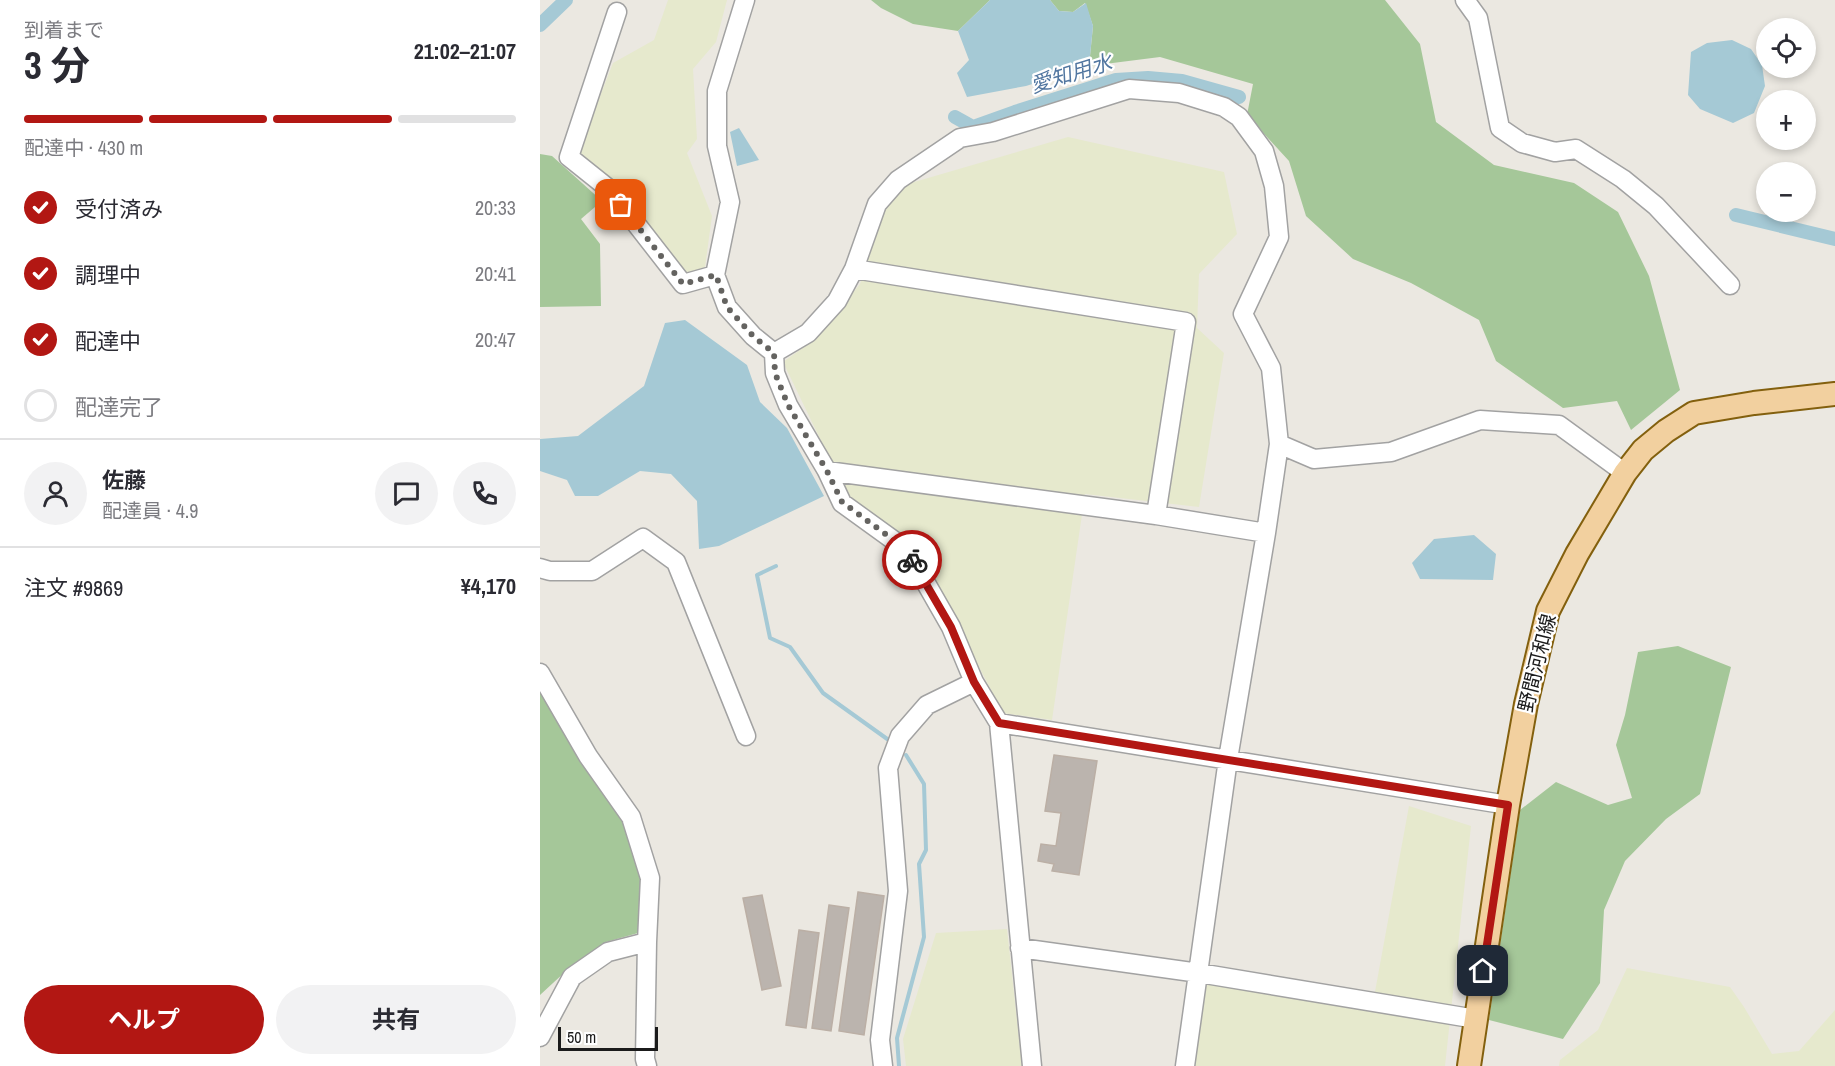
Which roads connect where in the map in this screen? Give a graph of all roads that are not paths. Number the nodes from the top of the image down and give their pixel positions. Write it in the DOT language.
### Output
graph roads {
  1 [pos="745,0"];
  2 [pos="1465,0"];
  3 [pos="618,12"];
  4 [pos="854,269"];
  5 [pos="716,275"];
  6 [pos="1730,285"];
  7 [pos="774,353"];
  8 [pos="1835,394"];
  9 [pos="1279,444"];
  10 [pos="827,471"];
  11 [pos="1625,473"];
  12 [pos="1156,515"];
  13 [pos="1266,534"];
  14 [pos="540,568"];
  15 [pos="540,673"];
  16 [pos="974,682"];
  17 [pos="999,723"];
  18 [pos="746,736"];
  19 [pos="1228,759"];
  20 [pos="1508,805"];
  21 [pos="647,942"];
  22 [pos="1020,948"];
  23 [pos="1199,973"];
  24 [pos="1476,1019"];
  25 [pos="540,1037"];
  26 [pos="647,1066"];
  27 [pos="883,1066"];
  28 [pos="1032,1066"];
  29 [pos="1185,1066"];
  30 [pos="1469,1066"];
  1 -- 5 [label="street"];
  2 -- 6 [label="street"];
  3 -- 5 [label="street"];
  4 -- 7 [label="street"];
  4 -- 9 [label="street"];
  4 -- 12 [label="street"];
  5 -- 7 [label="street"];
  7 -- 10 [label="street"];
  8 -- 11 [label="main road, 野間河和線"];
  9 -- 11 [label="street"];
  9 -- 13 [label="street"];
  10 -- 12 [label="street"];
  10 -- 16 [label="street"];
  11 -- 20 [label="main road, 野間河和線"];
  12 -- 13 [label="street"];
  13 -- 19 [label="street"];
  14 -- 18 [label="street"];
  15 -- 21 [label="street"];
  16 -- 17 [label="street"];
  16 -- 27 [label="street"];
  17 -- 19 [label="street"];
  17 -- 22 [label="street"];
  19 -- 20 [label="street"];
  19 -- 23 [label="street"];
  20 -- 24 [label="main road, 野間河和線"];
  21 -- 25 [label="street"];
  21 -- 26 [label="street"];
  22 -- 23 [label="street"];
  22 -- 28 [label="street"];
  23 -- 24 [label="street"];
  23 -- 29 [label="street"];
  24 -- 30 [label="main road, 野間河和線"];
}
